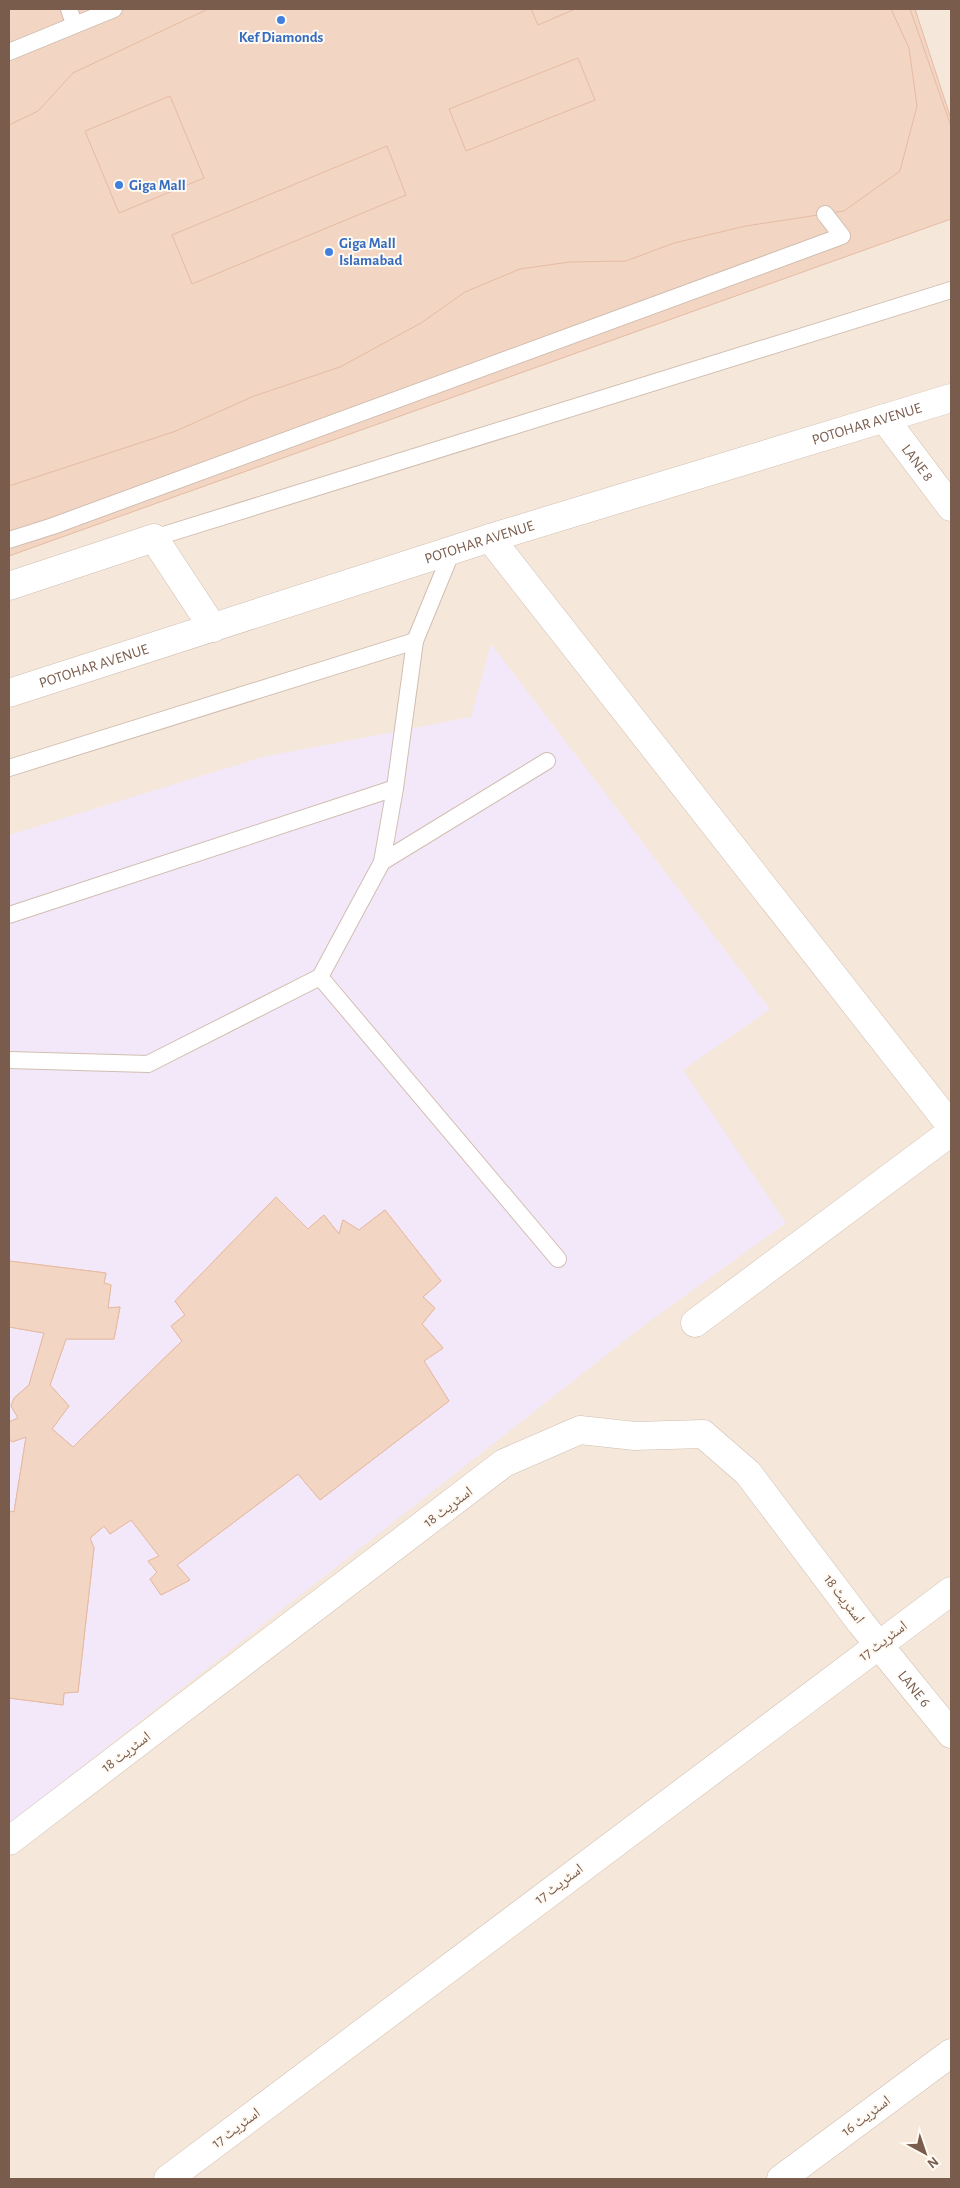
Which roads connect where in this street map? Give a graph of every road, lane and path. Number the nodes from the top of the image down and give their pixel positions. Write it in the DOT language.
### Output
graph roads {
  1 [pos="114,9"];
  2 [pos="71,16"];
  3 [pos="9,52"];
  4 [pos="825,214"];
  5 [pos="951,290"];
  6 [pos="951,398"];
  7 [pos="884,418"];
  8 [pos="951,507"];
  9 [pos="154,538"];
  10 [pos="490,538"];
  11 [pos="9,540"];
  12 [pos="452,551"];
  13 [pos="9,586"];
  14 [pos="213,628"];
  15 [pos="415,641"];
  16 [pos="9,694"];
  17 [pos="547,761"];
  18 [pos="9,768"];
  19 [pos="395,788"];
  20 [pos="382,862"];
  21 [pos="9,915"];
  22 [pos="320,977"];
  23 [pos="9,1060"];
  24 [pos="951,1126"];
  25 [pos="951,1132"];
  26 [pos="558,1259"];
  27 [pos="695,1323"];
  28 [pos="951,1591"];
  29 [pos="879,1644"];
  30 [pos="951,1734"];
  31 [pos="9,1841"];
  32 [pos="951,2053"];
  33 [pos="168,2179"];
  34 [pos="781,2179"];
  1 -- 2 [label="lane"];
  2 -- 3 [label="lane"];
  4 -- 11 [label="lane"];
  5 -- 9 [label="lane"];
  6 -- 7 [label="street, POTOHAR AVENUE"];
  7 -- 8 [label="street, LANE 8"];
  7 -- 10 [label="street, POTOHAR AVENUE"];
  9 -- 13 [label="street"];
  9 -- 14 [label="street"];
  10 -- 12 [label="street, POTOHAR AVENUE"];
  10 -- 24 [label="street"];
  12 -- 14 [label="street, POTOHAR AVENUE"];
  12 -- 15 [label="lane"];
  14 -- 16 [label="street, POTOHAR AVENUE"];
  15 -- 18 [label="lane"];
  15 -- 19 [label="lane"];
  17 -- 20 [label="lane"];
  19 -- 20 [label="lane"];
  19 -- 21 [label="lane"];
  20 -- 22 [label="lane"];
  22 -- 23 [label="lane"];
  22 -- 26 [label="lane"];
  25 -- 27 [label="street"];
  28 -- 29 [label="street, اسٹریٹ 17"];
  29 -- 30 [label="street, LANE 6"];
  29 -- 31 [label="street, اسٹریٹ 18"];
  29 -- 33 [label="street, اسٹریٹ 17"];
  32 -- 34 [label="street, اسٹریٹ 16"];
}
